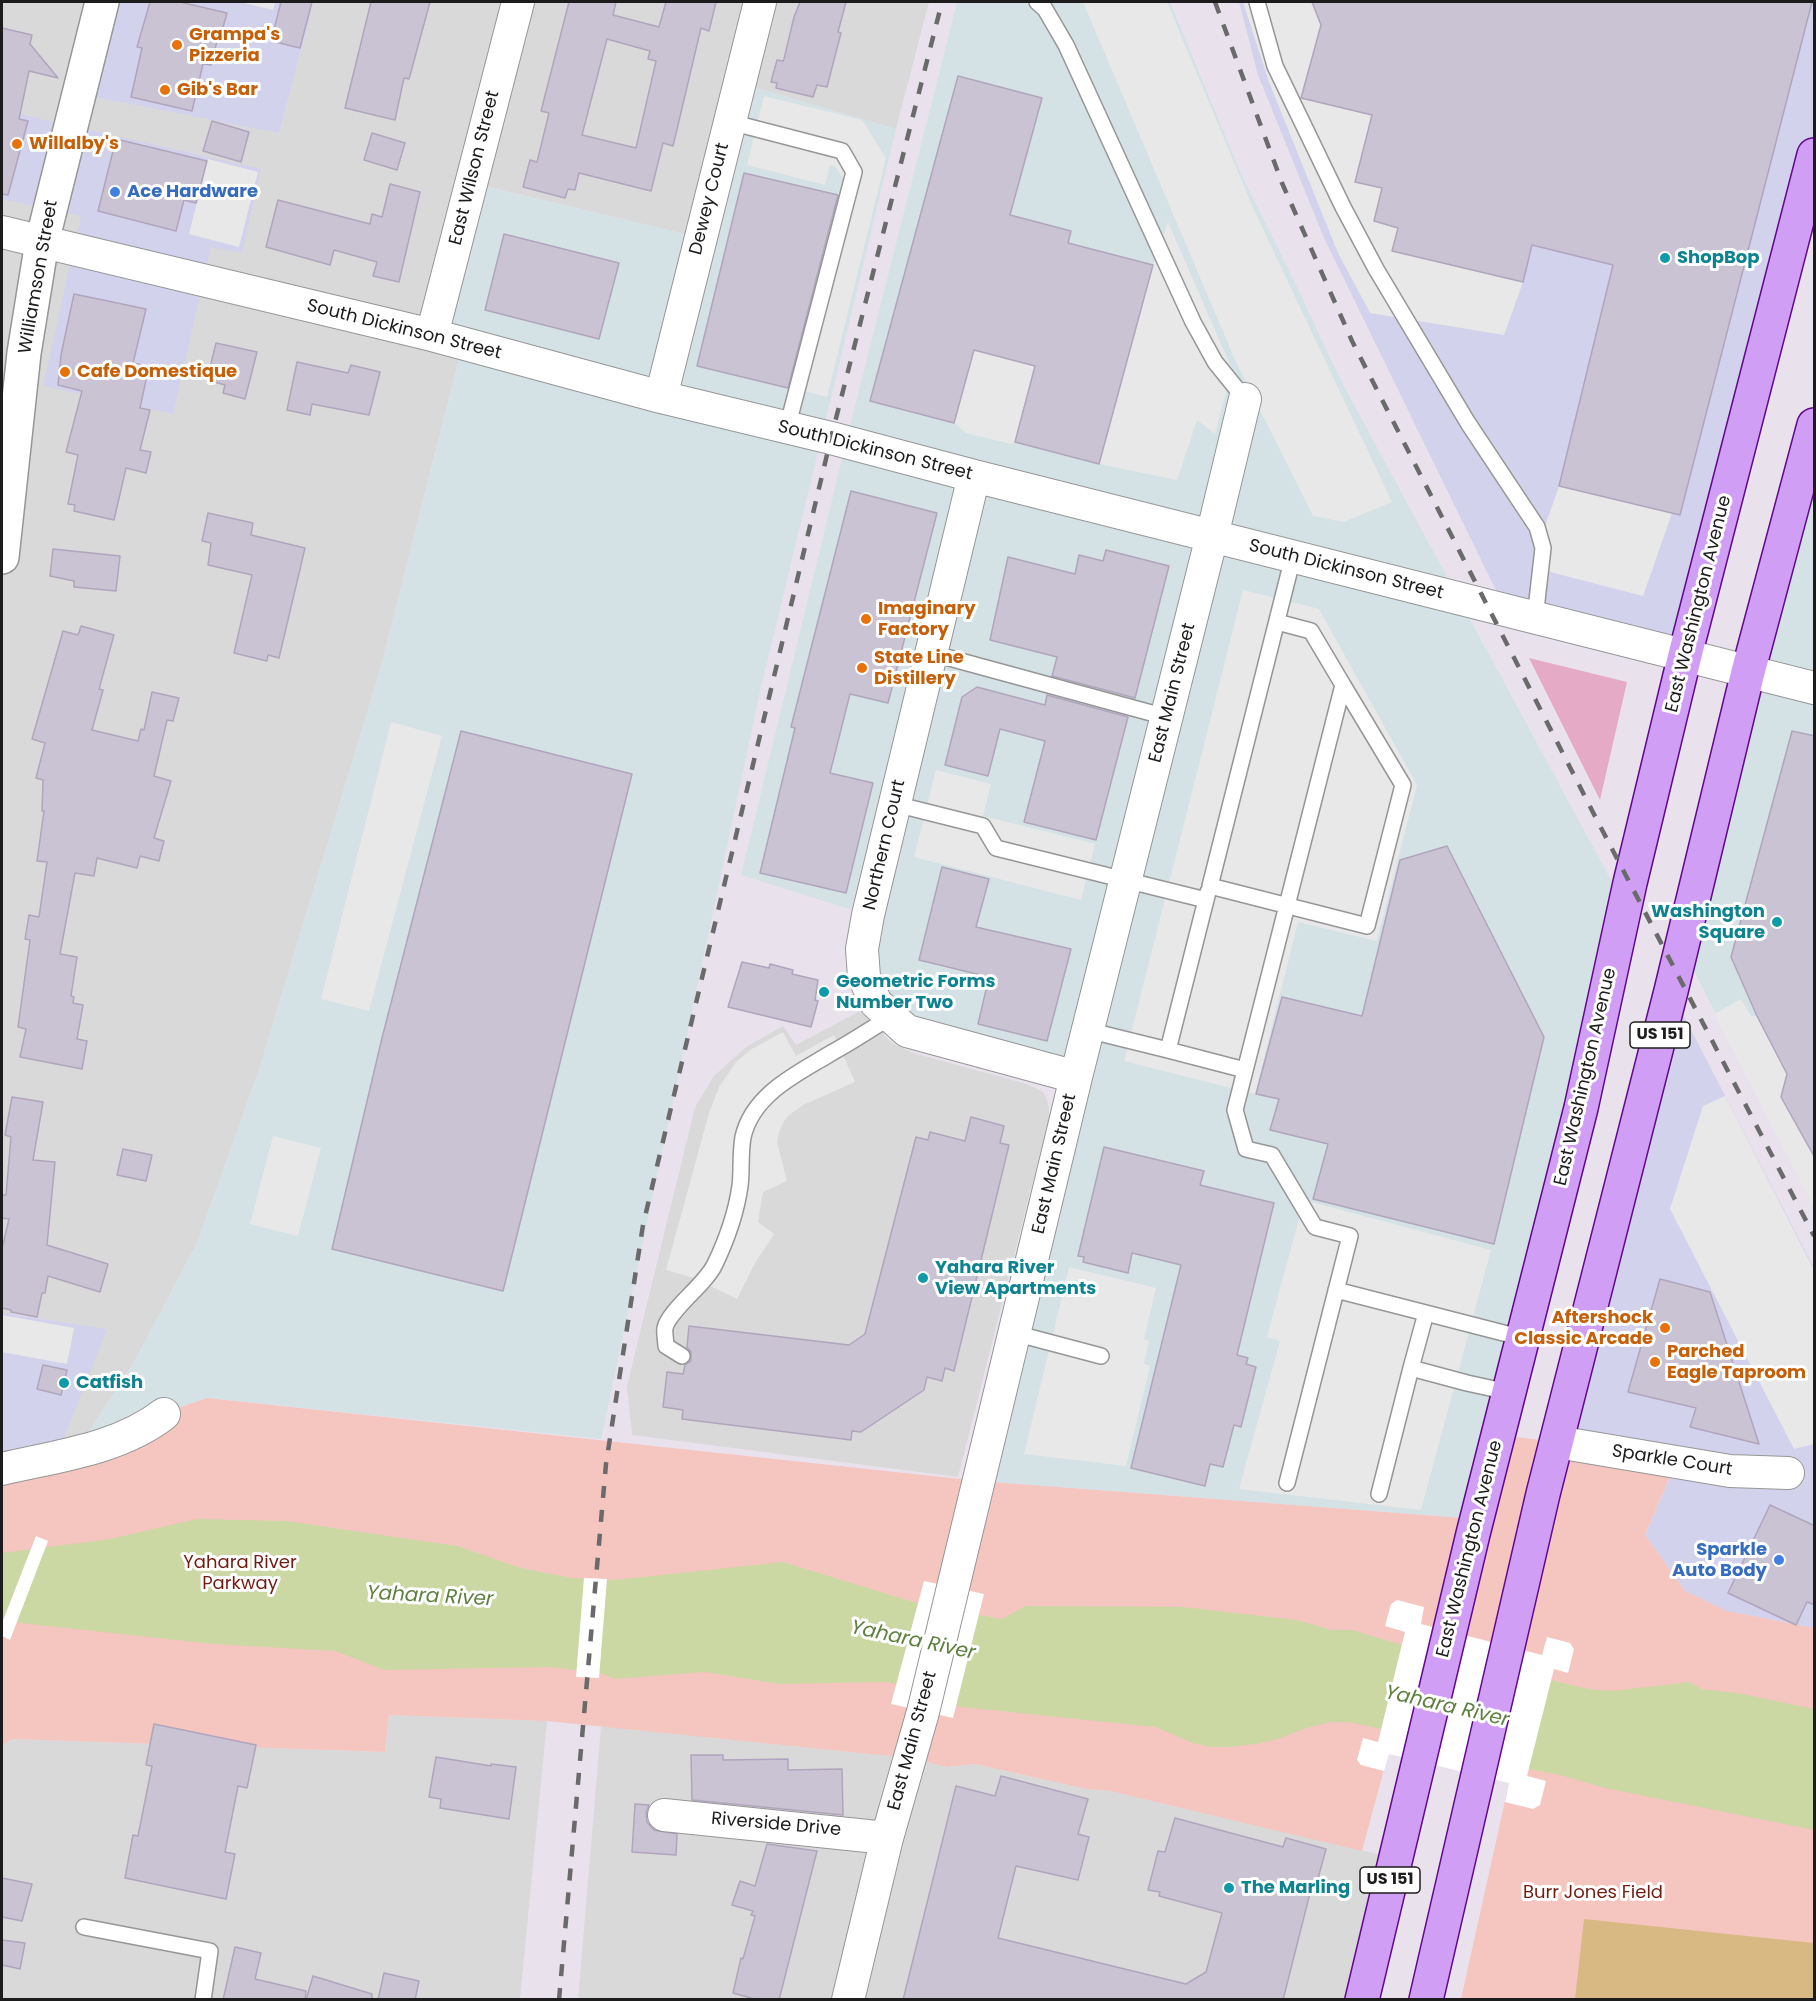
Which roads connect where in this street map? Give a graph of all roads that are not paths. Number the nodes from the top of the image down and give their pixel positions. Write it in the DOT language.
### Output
graph roads {
  1 [pos="102,2"];
  2 [pos="518,2"];
  3 [pos="760,2"];
  4 [pos="1037,2"];
  5 [pos="1257,2"];
  6 [pos="730,122"];
  7 [pos="1815,155"];
  8 [pos="2,232"];
  9 [pos="42,242"];
  10 [pos="432,335"];
  11 [pos="661,397"];
  12 [pos="1245,399"];
  13 [pos="1815,425"];
  14 [pos="787,428"];
  15 [pos="974,476"];
  16 [pos="1212,536"];
  17 [pos="2,557"];
  18 [pos="1293,557"];
  19 [pos="1535,618"];
  20 [pos="1277,622"];
  21 [pos="931,653"];
  22 [pos="1685,655"];
  23 [pos="1748,672"];
  24 [pos="1343,685"];
  25 [pos="1815,688"];
  26 [pos="1166,717"];
  27 [pos="895,804"];
  28 [pos="1125,880"];
  29 [pos="1208,893"];
  30 [pos="1287,906"];
  31 [pos="891,1017"];
  32 [pos="1088,1030"];
  33 [pos="1167,1050"];
  34 [pos="1245,1070"];
  35 [pos="1076,1077"];
  36 [pos="1336,1290"];
  37 [pos="1426,1313"];
  38 [pos="1014,1333"];
  39 [pos="1523,1338"];
  40 [pos="682,1356"];
  41 [pos="1101,1356"];
  42 [pos="1411,1368"];
  43 [pos="1508,1392"];
  44 [pos="164,1414"];
  45 [pos="1557,1442"];
  46 [pos="2,1469"];
  47 [pos="1788,1473"];
  48 [pos="1287,1483"];
  49 [pos="1379,1494"];
  50 [pos="664,1815"];
  51 [pos="887,1838"];
  52 [pos="84,1927"];
  53 [pos="203,2000"];
  54 [pos="848,2000"];
  55 [pos="1362,2000"];
  56 [pos="1426,2000"];
  1 -- 9 [label="street, Williamson Street"];
  2 -- 10 [label="street, East Wilson Street"];
  3 -- 6 [label="street, Dewey Court"];
  4 -- 12 [label="lane"];
  5 -- 19 [label="lane"];
  6 -- 11 [label="street, Dewey Court"];
  6 -- 14 [label="lane"];
  7 -- 22 [label="main road, East Washington Avenue / US 151"];
  8 -- 9 [label="street, South Dickinson Street"];
  9 -- 10 [label="street, South Dickinson Street"];
  9 -- 17 [label="street, Williamson Street"];
  10 -- 11 [label="street, South Dickinson Street"];
  11 -- 14 [label="street, South Dickinson Street"];
  12 -- 16 [label="street, East Main Street"];
  13 -- 23 [label="main road, US 151"];
  14 -- 15 [label="street, South Dickinson Street"];
  15 -- 16 [label="street, South Dickinson Street"];
  15 -- 21 [label="street, Northern Court"];
  16 -- 18 [label="street, South Dickinson Street"];
  16 -- 26 [label="street, East Main Street"];
  18 -- 19 [label="street, South Dickinson Street"];
  18 -- 20 [label="lane"];
  19 -- 22 [label="street, South Dickinson Street"];
  20 -- 24 [label="lane"];
  20 -- 29 [label="lane"];
  21 -- 26 [label="lane"];
  21 -- 27 [label="street, Northern Court"];
  22 -- 23 [label="street, South Dickinson Street"];
  22 -- 39 [label="main road, East Washington Avenue / US 151"];
  23 -- 25 [label="street, South Dickinson Street"];
  23 -- 45 [label="main road, US 151"];
  24 -- 30 [label="lane"];
  24 -- 30 [label="lane"];
  26 -- 28 [label="street, East Main Street"];
  27 -- 28 [label="lane"];
  27 -- 31 [label="street, Northern Court"];
  28 -- 29 [label="lane"];
  28 -- 32 [label="street, East Main Street"];
  29 -- 30 [label="lane"];
  29 -- 33 [label="lane"];
  30 -- 34 [label="lane"];
  31 -- 35 [label="street, Northern Court"];
  31 -- 40 [label="lane"];
  32 -- 33 [label="lane"];
  32 -- 35 [label="street, East Main Street"];
  33 -- 34 [label="lane"];
  34 -- 36 [label="lane"];
  35 -- 38 [label="street, East Main Street"];
  36 -- 37 [label="lane"];
  36 -- 48 [label="lane"];
  37 -- 39 [label="lane"];
  37 -- 42 [label="lane"];
  38 -- 41 [label="lane"];
  38 -- 51 [label="street, East Main Street"];
  39 -- 43 [label="main road, East Washington Avenue / US 151"];
  42 -- 43 [label="lane"];
  42 -- 49 [label="lane"];
  43 -- 55 [label="main road, East Washington Avenue / US 151"];
  44 -- 46 [label="street"];
  45 -- 47 [label="street, Sparkle Court"];
  45 -- 56 [label="main road, US 151"];
  50 -- 51 [label="street, Riverside Drive"];
  51 -- 54 [label="street, East Main Street"];
  52 -- 53 [label="lane"];
}
